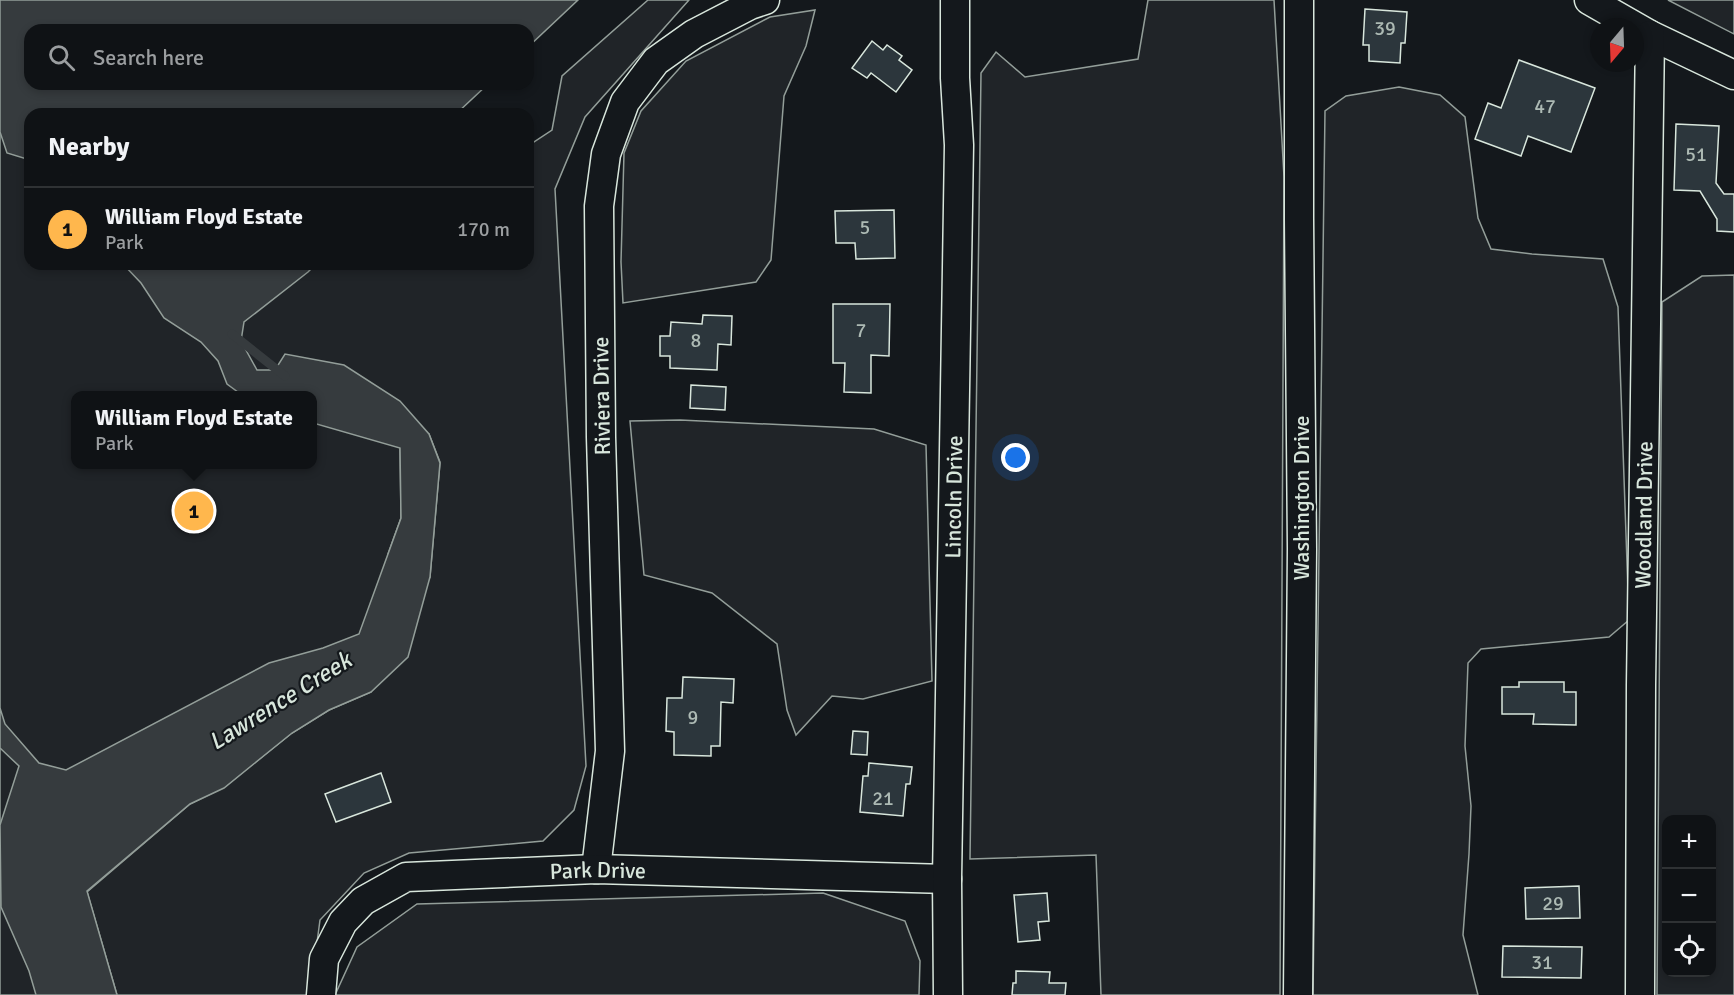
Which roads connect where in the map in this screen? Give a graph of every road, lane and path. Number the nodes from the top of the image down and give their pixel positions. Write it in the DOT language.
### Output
graph roads {
  1 [pos="765,0"];
  2 [pos="955,0"];
  3 [pos="1299,0"];
  4 [pos="1589,0"];
  5 [pos="1650,35"];
  6 [pos="1734,75"];
  7 [pos="596,869"];
  8 [pos="947,879"];
  9 [pos="321,995"];
  10 [pos="948,995"];
  11 [pos="1298,995"];
  12 [pos="1640,995"];
  1 -- 7 [label="street, Riviera Drive"];
  2 -- 8 [label="street, Lincoln Drive"];
  3 -- 11 [label="street, Washington Drive"];
  4 -- 5 [label="street"];
  5 -- 6 [label="street"];
  5 -- 12 [label="street, Woodland Drive"];
  7 -- 8 [label="street, Park Drive"];
  7 -- 9 [label="street, Park Drive"];
  8 -- 10 [label="street, Lincoln Drive"];
}
